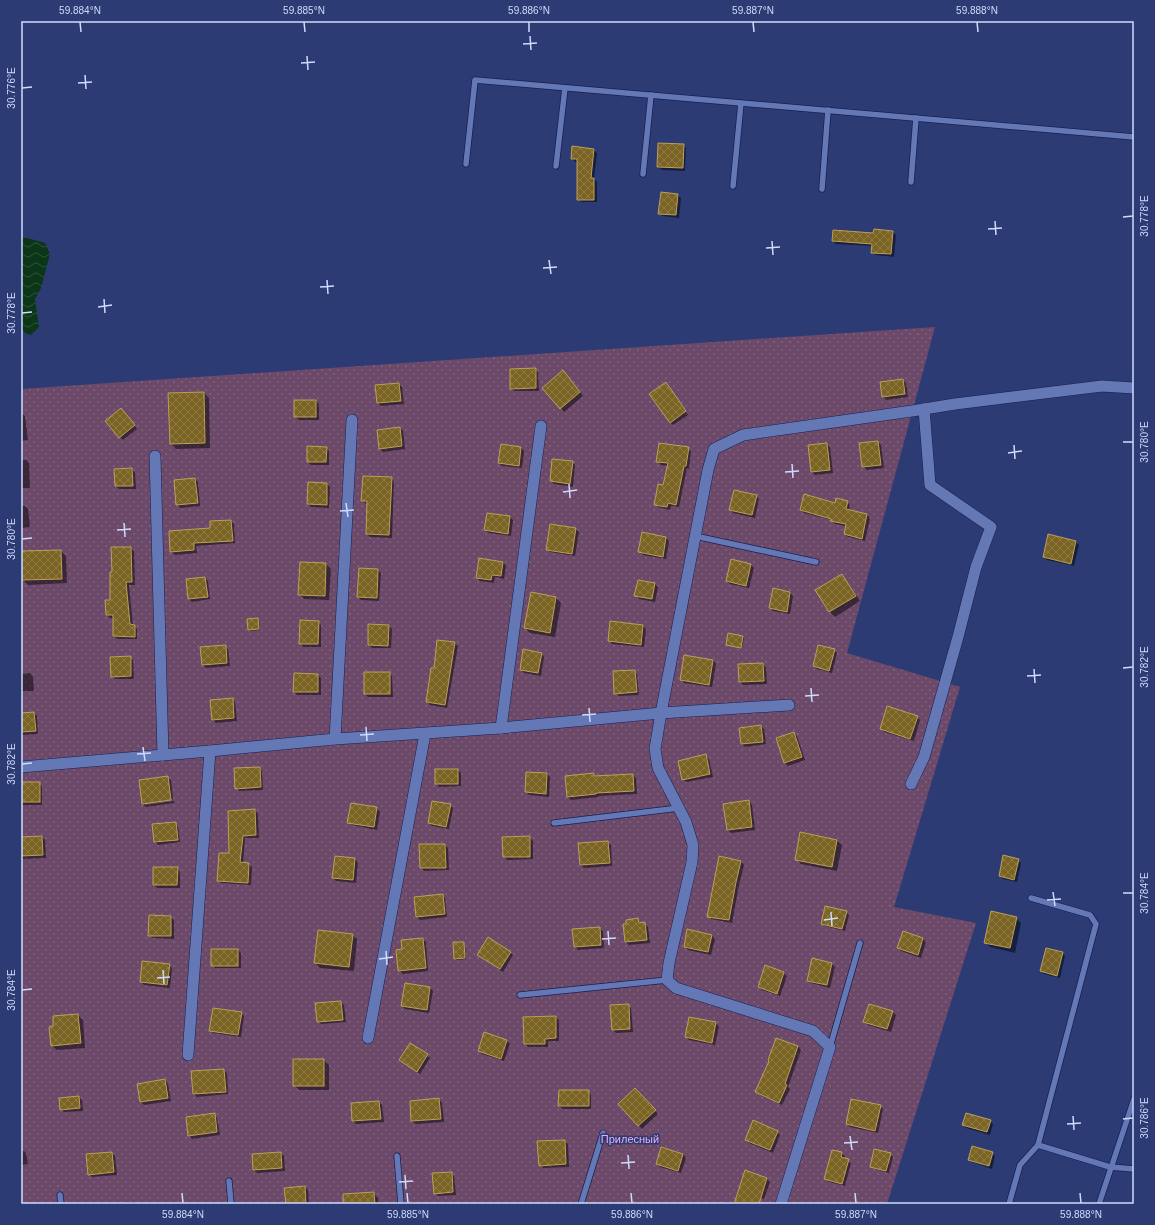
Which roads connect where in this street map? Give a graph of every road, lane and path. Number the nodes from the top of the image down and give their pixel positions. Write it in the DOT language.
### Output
graph roads {
  1 [pos="565,88"];
  2 [pos="651,95"];
  3 [pos="741,103"];
  4 [pos="828,110"];
  5 [pos="916,118"];
  6 [pos="1134,137"];
  7 [pos="466,164"];
  8 [pos="556,166"];
  9 [pos="643,174"];
  10 [pos="911,182"];
  11 [pos="733,186"];
  12 [pos="822,189"];
  13 [pos="1134,388"];
  14 [pos="924,409"];
  15 [pos="352,420"];
  16 [pos="541,426"];
  17 [pos="155,456"];
  18 [pos="695,536"];
  19 [pos="816,562"];
  20 [pos="789,705"];
  21 [pos="661,713"];
  22 [pos="501,728"];
  23 [pos="425,734"];
  24 [pos="335,739"];
  25 [pos="210,751"];
  26 [pos="163,755"];
  27 [pos="21,767"];
  28 [pos="911,784"];
  29 [pos="678,808"];
  30 [pos="554,823"];
  31 [pos="1031,898"];
  32 [pos="860,943"];
  33 [pos="667,980"];
  34 [pos="520,995"];
  35 [pos="368,1038"];
  36 [pos="830,1047"];
  37 [pos="188,1055"];
  38 [pos="1134,1099"];
  39 [pos="603,1133"];
  40 [pos="1038,1145"];
  41 [pos="397,1156"];
  42 [pos="1110,1167"];
  43 [pos="1134,1169"];
  44 [pos="229,1181"];
  45 [pos="60,1195"];
  46 [pos="61,1204"];
  47 [pos="231,1204"];
  48 [pos="401,1204"];
  49 [pos="581,1204"];
  50 [pos="781,1204"];
  51 [pos="1009,1204"];
  52 [pos="1098,1204"];
  1 -- 2 [label="lane"];
  1 -- 7 [label="lane"];
  1 -- 8 [label="lane"];
  2 -- 3 [label="lane"];
  2 -- 9 [label="lane"];
  3 -- 4 [label="lane"];
  3 -- 11 [label="lane"];
  4 -- 5 [label="lane"];
  4 -- 12 [label="lane"];
  5 -- 6 [label="lane"];
  5 -- 10 [label="lane"];
  13 -- 14 [label="street"];
  14 -- 18 [label="street"];
  14 -- 28 [label="street"];
  15 -- 24 [label="street"];
  16 -- 22 [label="street"];
  17 -- 26 [label="street"];
  18 -- 19 [label="lane"];
  18 -- 21 [label="street"];
  20 -- 21 [label="street"];
  21 -- 22 [label="street"];
  21 -- 29 [label="street"];
  22 -- 23 [label="street"];
  23 -- 24 [label="street"];
  23 -- 35 [label="street"];
  24 -- 25 [label="street"];
  25 -- 26 [label="street"];
  25 -- 37 [label="street"];
  26 -- 27 [label="street"];
  29 -- 30 [label="lane"];
  29 -- 33 [label="street"];
  31 -- 40 [label="lane"];
  32 -- 36 [label="lane"];
  33 -- 34 [label="lane"];
  33 -- 36 [label="street"];
  36 -- 50 [label="street"];
  38 -- 42 [label="lane"];
  39 -- 49 [label="lane"];
  40 -- 42 [label="lane"];
  40 -- 51 [label="lane"];
  41 -- 48 [label="lane"];
  42 -- 43 [label="lane"];
  42 -- 52 [label="lane"];
  44 -- 47 [label="lane"];
  45 -- 46 [label="lane"];
}
